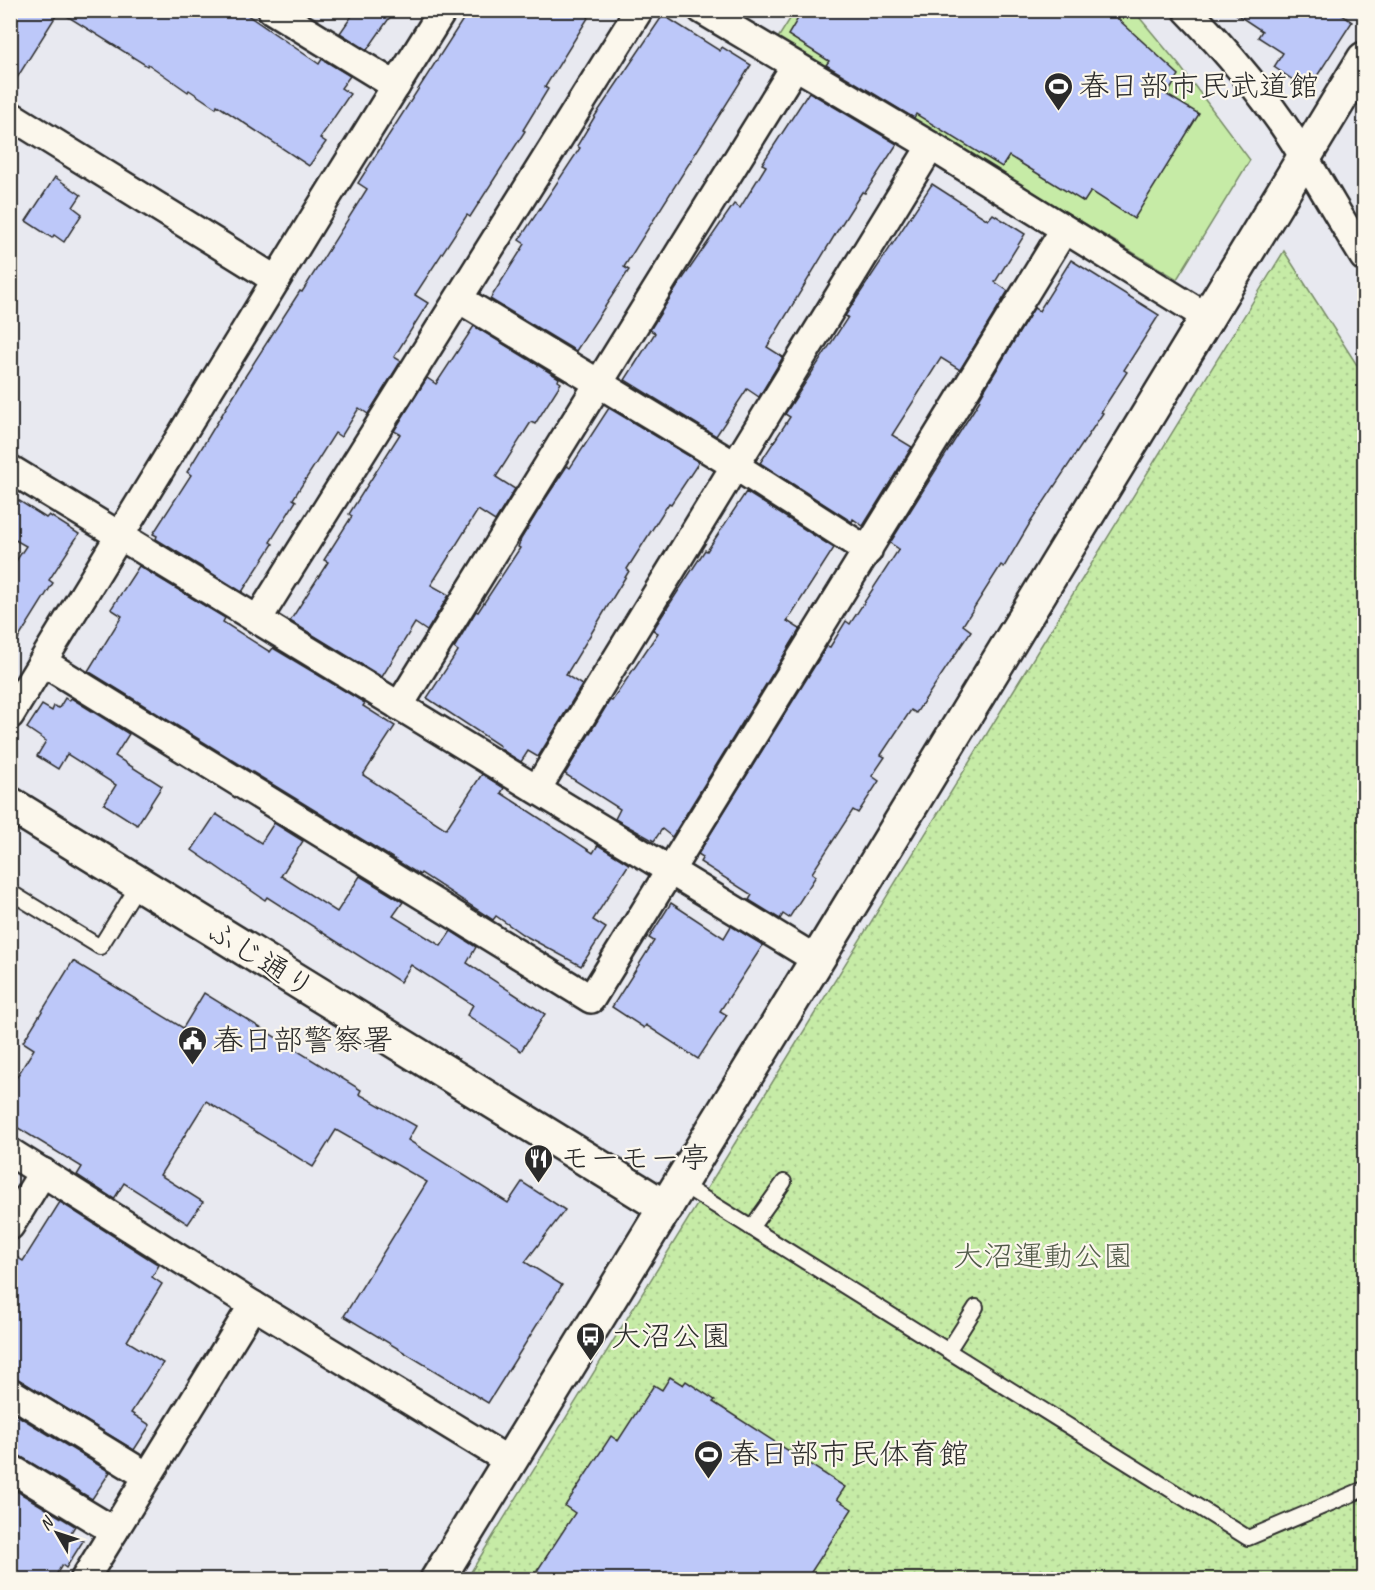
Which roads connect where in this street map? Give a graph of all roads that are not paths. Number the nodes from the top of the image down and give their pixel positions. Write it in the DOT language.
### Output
graph roads {
  1 [pos="272,10"];
  2 [pos="442,10"];
  3 [pos="639,10"];
  4 [pos="1187,10"];
  5 [pos="717,14"];
  6 [pos="1365,59"];
  7 [pos="795,66"];
  8 [pos="396,86"];
  9 [pos="10,115"];
  10 [pos="931,146"];
  11 [pos="1303,158"];
  12 [pos="1064,230"];
  13 [pos="1365,257"];
  14 [pos="276,280"];
  15 [pos="459,299"];
  16 [pos="1208,318"];
  17 [pos="600,383"];
  18 [pos="734,465"];
  19 [pos="10,469"];
  20 [pos="121,536"];
  21 [pos="868,551"];
  22 [pos="258,619"];
  23 [pos="44,662"];
  24 [pos="399,706"];
  25 [pos="10,715"];
  26 [pos="537,789"];
  27 [pos="10,804"];
  28 [pos="670,870"];
  29 [pos="139,884"];
  30 [pos="10,892"];
  31 [pos="817,960"];
  32 [pos="10,1152"];
  33 [pos="43,1172"];
  34 [pos="784,1182"];
  35 [pos="673,1196"];
  36 [pos="10,1226"];
  37 [pos="751,1228"];
  38 [pos="253,1305"];
  39 [pos="976,1307"];
  40 [pos="948,1351"];
  41 [pos="10,1392"];
  42 [pos="509,1461"];
  43 [pos="10,1468"];
  44 [pos="147,1476"];
  45 [pos="1365,1489"];
  46 [pos="114,1531"];
  47 [pos="84,1580"];
  48 [pos="437,1580"];
  1 -- 8 [label="street"];
  2 -- 8 [label="street"];
  3 -- 15 [label="street"];
  4 -- 11 [label="street"];
  5 -- 7 [label="street"];
  6 -- 11 [label="street"];
  7 -- 10 [label="street"];
  7 -- 17 [label="street"];
  8 -- 14 [label="street"];
  9 -- 14 [label="street"];
  10 -- 12 [label="street"];
  10 -- 18 [label="street"];
  11 -- 13 [label="street"];
  11 -- 16 [label="street"];
  12 -- 16 [label="street"];
  12 -- 21 [label="street"];
  14 -- 20 [label="street"];
  15 -- 17 [label="street"];
  15 -- 22 [label="street"];
  16 -- 31 [label="street"];
  17 -- 18 [label="street"];
  17 -- 24 [label="street"];
  18 -- 21 [label="street"];
  18 -- 26 [label="street"];
  19 -- 20 [label="street"];
  20 -- 22 [label="street"];
  20 -- 23 [label="street"];
  21 -- 28 [label="street"];
  22 -- 24 [label="street"];
  23 -- 25 [label="street"];
  23 -- 28 [label="street"];
  24 -- 26 [label="street"];
  26 -- 28 [label="street"];
  27 -- 29 [label="street, ふじ通り"];
  28 -- 31 [label="street"];
  29 -- 30 [label="lane"];
  29 -- 35 [label="street, ふじ通り"];
  31 -- 35 [label="street"];
  32 -- 33 [label="street"];
  33 -- 36 [label="street"];
  33 -- 38 [label="street"];
  34 -- 37 [label="lane"];
  35 -- 37 [label="lane"];
  35 -- 42 [label="street"];
  37 -- 40 [label="lane"];
  38 -- 42 [label="street"];
  38 -- 44 [label="street"];
  39 -- 40 [label="lane"];
  40 -- 45 [label="lane"];
  41 -- 44 [label="street"];
  42 -- 48 [label="street"];
  43 -- 46 [label="street"];
  44 -- 46 [label="street"];
  46 -- 47 [label="street"];
}
